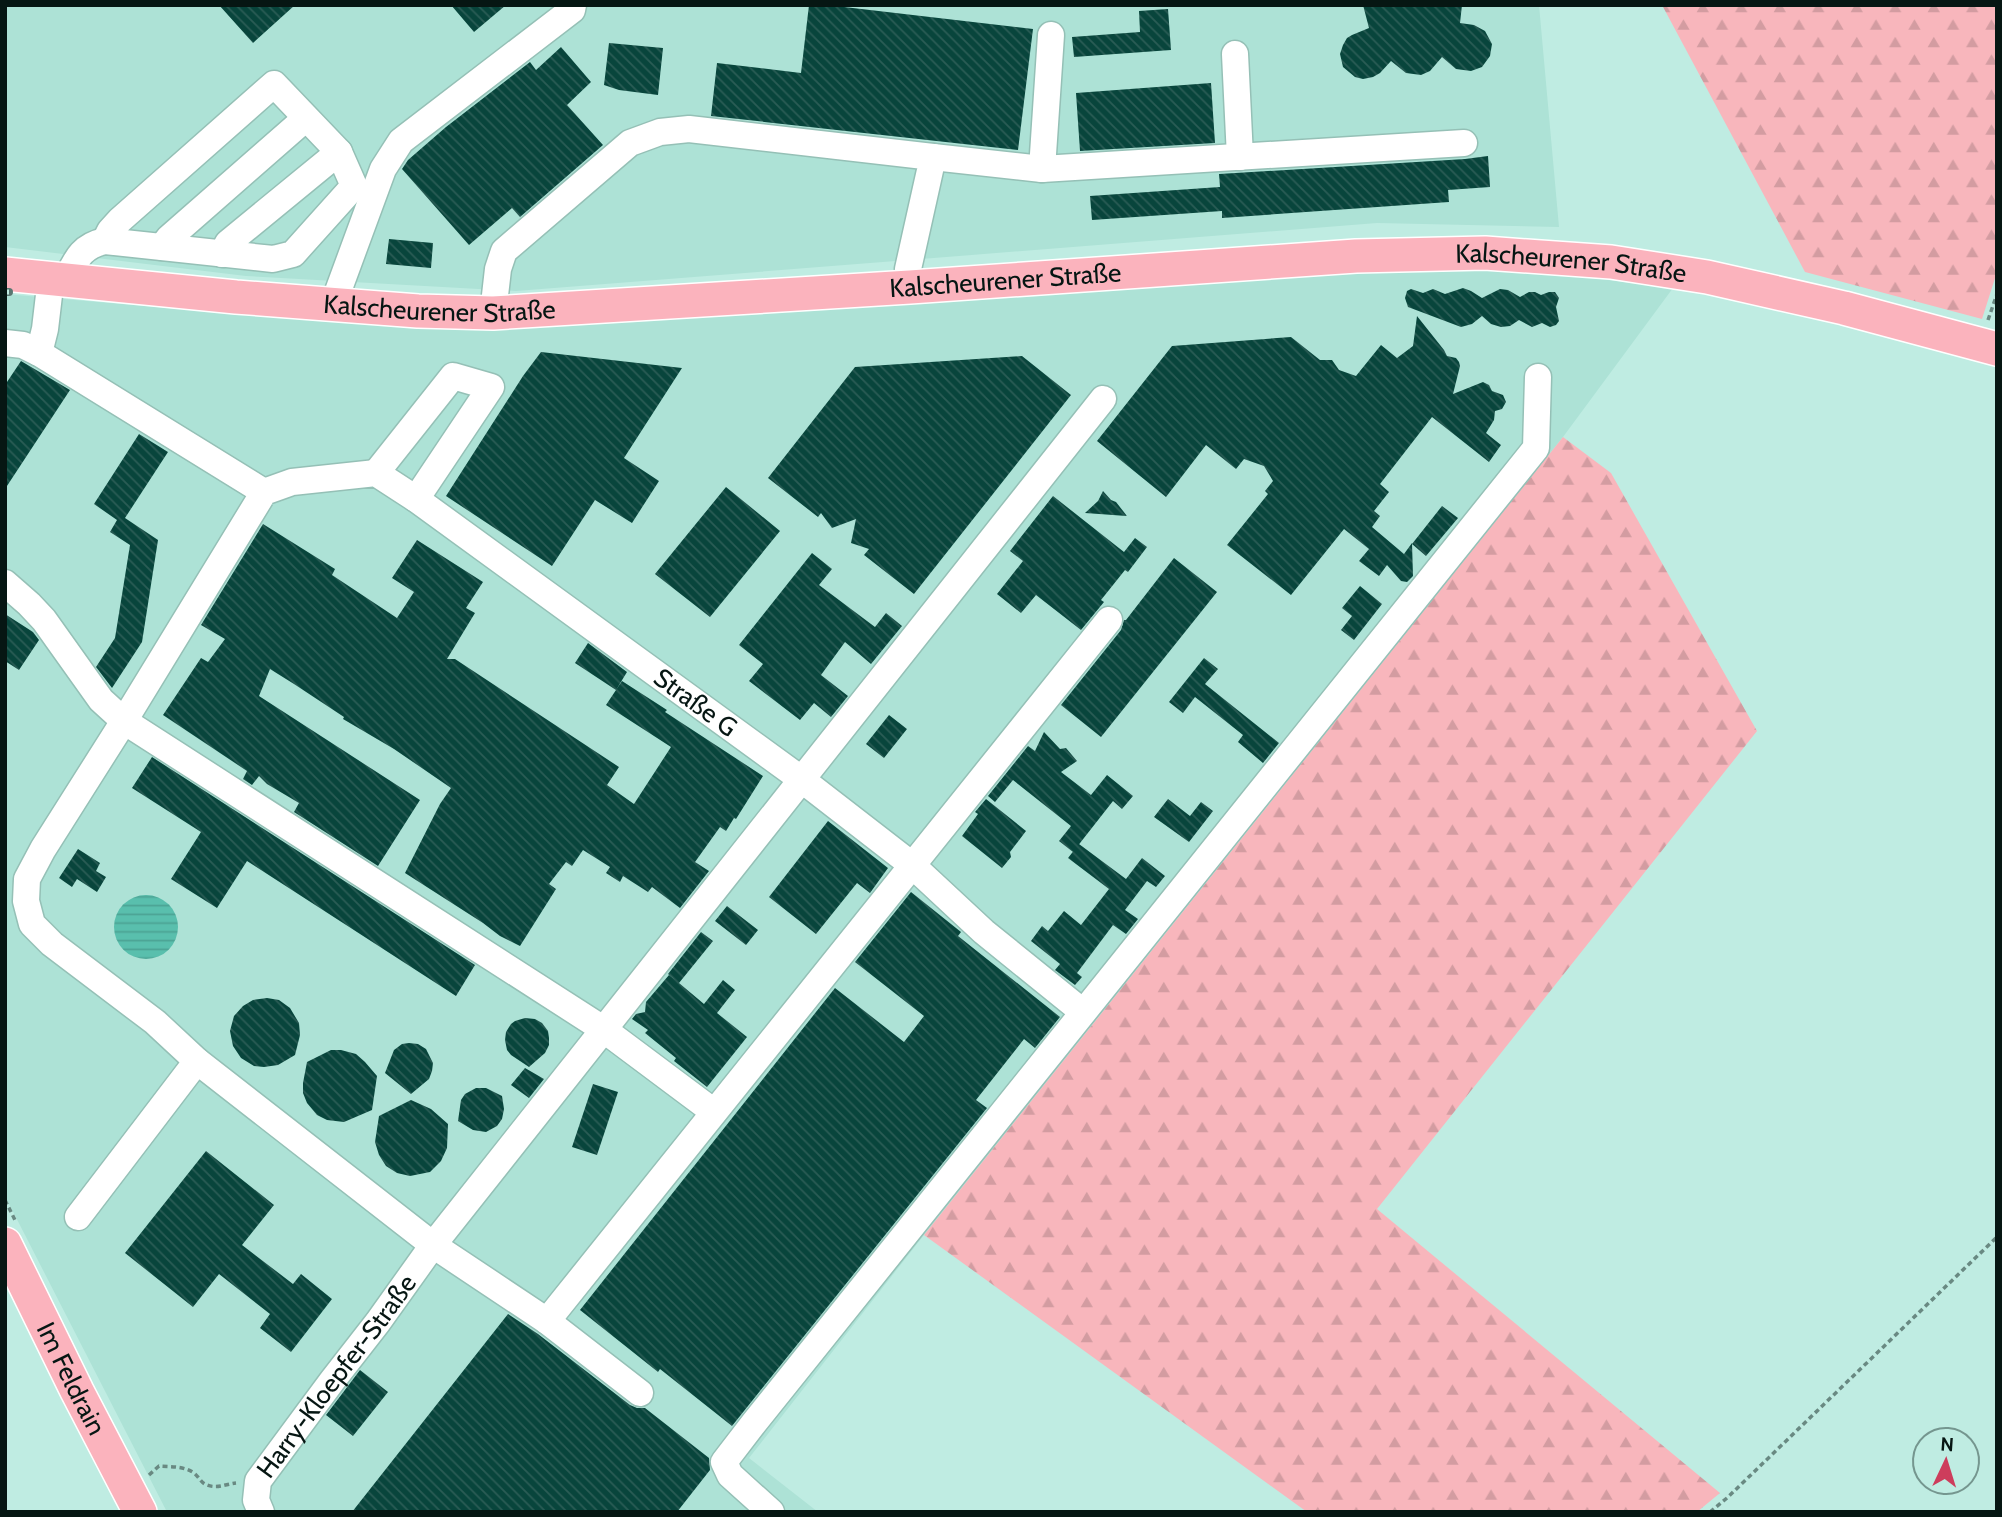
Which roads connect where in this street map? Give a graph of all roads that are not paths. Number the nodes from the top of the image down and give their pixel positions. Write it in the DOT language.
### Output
graph roads {
  1 [pos="573,5"];
  2 [pos="1051,35"];
  3 [pos="1235,54"];
  4 [pos="306,118"];
  5 [pos="1464,143"];
  6 [pos="339,152"];
  7 [pos="933,157"];
  8 [pos="1240,157"];
  9 [pos="1042,169"];
  10 [pos="105,241"];
  11 [pos="162,247"];
  12 [pos="222,254"];
  13 [pos="5,274"];
  14 [pos="59,279"];
  15 [pos="911,287"];
  16 [pos="332,304"];
  17 [pos="493,313"];
  18 [pos="5,343"];
  19 [pos="1997,349"];
  20 [pos="39,353"];
  21 [pos="1538,377"];
  22 [pos="1103,399"];
  23 [pos="376,473"];
  24 [pos="270,490"];
  25 [pos="416,499"];
  26 [pos="5,583"];
  27 [pos="1109,620"];
  28 [pos="124,721"];
  29 [pos="801,779"];
  30 [pos="912,865"];
  31 [pos="1083,1012"];
  32 [pos="603,1029"];
  33 [pos="197,1061"];
  34 [pos="714,1112"];
  35 [pos="78,1217"];
  36 [pos="11,1234"];
  37 [pos="433,1245"];
  38 [pos="547,1321"];
  39 [pos="640,1393"];
  40 [pos="140,1512"];
  41 [pos="261,1512"];
  42 [pos="771,1512"];
  1 -- 16 [label="lane"];
  2 -- 9 [label="lane"];
  3 -- 8 [label="lane"];
  4 -- 6 [label="lane"];
  4 -- 10 [label="lane"];
  4 -- 11 [label="lane"];
  5 -- 8 [label="lane"];
  6 -- 12 [label="lane"];
  6 -- 12 [label="lane"];
  7 -- 9 [label="lane"];
  7 -- 15 [label="lane"];
  7 -- 17 [label="lane"];
  8 -- 9 [label="lane"];
  10 -- 11 [label="lane"];
  10 -- 14 [label="lane"];
  11 -- 12 [label="lane"];
  13 -- 14 [label="main road, Kalscheurener Straße"];
  14 -- 16 [label="main road, Kalscheurener Straße"];
  14 -- 20 [label="lane"];
  15 -- 17 [label="main road, Kalscheurener Straße"];
  15 -- 19 [label="main road, Kalscheurener Straße"];
  16 -- 17 [label="main road, Kalscheurener Straße"];
  18 -- 20 [label="lane"];
  20 -- 24 [label="lane"];
  21 -- 31 [label="lane"];
  22 -- 29 [label="lane, Harry-Kloepfer-Straße"];
  23 -- 24 [label="lane"];
  23 -- 25 [label="lane, Straße G"];
  23 -- 25 [label="lane"];
  24 -- 28 [label="lane"];
  25 -- 29 [label="lane, Straße G"];
  26 -- 28 [label="lane"];
  27 -- 30 [label="lane"];
  28 -- 32 [label="lane"];
  28 -- 33 [label="lane"];
  29 -- 30 [label="lane, Straße G"];
  29 -- 32 [label="lane, Harry-Kloepfer-Straße"];
  30 -- 31 [label="lane, Straße G"];
  30 -- 34 [label="lane"];
  31 -- 42 [label="lane"];
  32 -- 34 [label="lane"];
  32 -- 37 [label="lane, Harry-Kloepfer-Straße"];
  33 -- 35 [label="lane"];
  33 -- 37 [label="lane"];
  34 -- 38 [label="lane"];
  36 -- 40 [label="main road, Im Feldrain"];
  37 -- 38 [label="lane"];
  37 -- 41 [label="lane, Harry-Kloepfer-Straße"];
  38 -- 39 [label="lane"];
}
